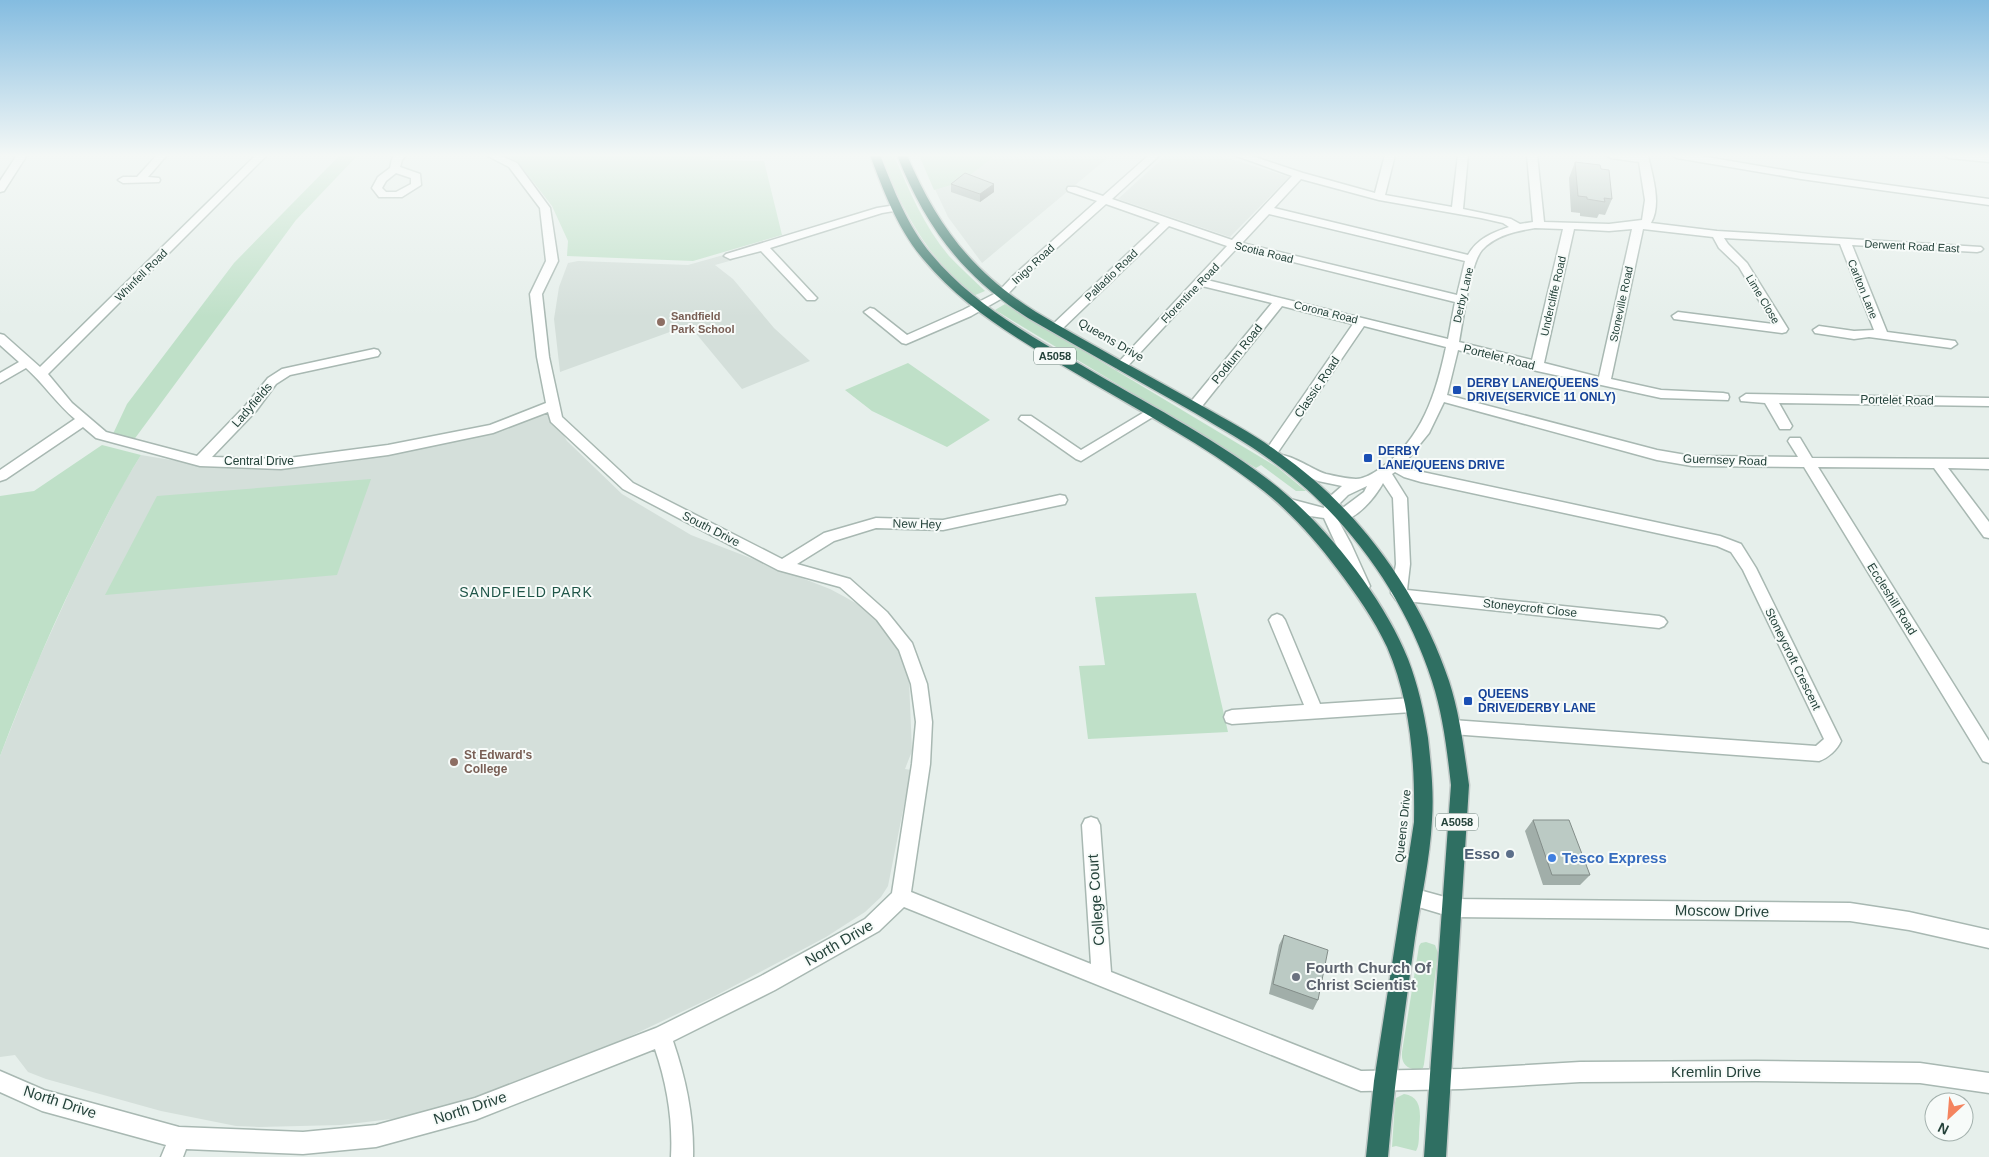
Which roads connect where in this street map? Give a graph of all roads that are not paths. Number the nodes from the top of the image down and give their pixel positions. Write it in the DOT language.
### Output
graph roads {
  1 [pos="208,209"];
  2 [pos="545,209"];
  3 [pos="889,209"];
  4 [pos="897,209"];
  5 [pos="929,209"];
  6 [pos="1093,209"];
  7 [pos="1129,209"];
  8 [pos="1441,209"];
  9 [pos="1457,209"];
  10 [pos="1537,209"];
  11 [pos="1651,209"];
  12 [pos="1267,210"];
  13 [pos="1457,212"];
  14 [pos="1167,222"];
  15 [pos="1539,225"];
  16 [pos="1569,225"];
  17 [pos="1638,225"];
  18 [pos="1518,227"];
  19 [pos="1717,234"];
  20 [pos="1845,242"];
  21 [pos="1236,245"];
  22 [pos="763,247"];
  23 [pos="1977,249"];
  24 [pos="730,256"];
  25 [pos="1472,259"];
  26 [pos="1200,282"];
  27 [pos="1002,294"];
  28 [pos="811,298"];
  29 [pos="1461,300"];
  30 [pos="1280,301"];
  31 [pos="978,307"];
  32 [pos="870,312"];
  33 [pos="1678,316"];
  34 [pos="1361,321"];
  35 [pos="1056,328"];
  36 [pos="1818,330"];
  37 [pos="1882,335"];
  38 [pos="0,338"];
  39 [pos="1952,344"];
  40 [pos="1452,345"];
  41 [pos="374,353"];
  42 [pos="26,363"];
  43 [pos="1120,366"];
  44 [pos="1537,367"];
  45 [pos="41,374"];
  46 [pos="0,380"];
  47 [pos="1604,382"];
  48 [pos="1440,397"];
  49 [pos="1723,397"];
  50 [pos="1746,398"];
  51 [pos="1770,399"];
  52 [pos="1989,402"];
  53 [pos="553,405"];
  54 [pos="1194,407"];
  55 [pos="1151,412"];
  56 [pos="84,419"];
  57 [pos="1026,419"];
  58 [pos="1786,426"];
  59 [pos="1795,441"];
  60 [pos="1275,456"];
  61 [pos="200,461"];
  62 [pos="1808,463"];
  63 [pos="1937,463"];
  64 [pos="1989,464"];
  65 [pos="1386,471"];
  66 [pos="1,476"];
  67 [pos="1356,484"];
  68 [pos="1060,500"];
  69 [pos="1290,504"];
  70 [pos="1335,512"];
  71 [pos="1989,533"];
  72 [pos="783,566"];
  73 [pos="1400,595"];
  74 [pos="1366,597"];
  75 [pos="1278,620"];
  76 [pos="1659,622"];
  77 [pos="1412,705"];
  78 [pos="1315,711"];
  79 [pos="1232,717"];
  80 [pos="1452,727"];
  81 [pos="1989,756"];
  82 [pos="1091,825"];
  83 [pos="901,896"];
  84 [pos="1412,897"];
  85 [pos="1452,908"];
  86 [pos="1989,939"];
  87 [pos="1102,976"];
  88 [pos="661,1036"];
  89 [pos="1442,1080"];
  90 [pos="0,1081"];
  91 [pos="1384,1081"];
  92 [pos="1989,1083"];
  93 [pos="176,1148"];
  94 [pos="682,1157"];
  95 [pos="1377,1157"];
  96 [pos="1435,1157"];
  1 -- 45 [label="street, Whinfell Road"];
  2 -- 53 [label="street, South Drive"];
  3 -- 22 [label="street"];
  4 -- 31 [label="highway, Queens Drive / A5058"];
  5 -- 27 [label="highway, Queens Drive / A5058"];
  6 -- 27 [label="street, Inigo Road"];
  7 -- 14 [label="street, Scotia Road"];
  8 -- 13 [label="street"];
  9 -- 13 [label="street"];
  10 -- 15 [label="street"];
  11 -- 17 [label="street"];
  12 -- 21 [label="street, Florentine Road"];
  12 -- 25 [label="street"];
  13 -- 18 [label="street"];
  14 -- 21 [label="street, Scotia Road"];
  14 -- 35 [label="street, Palladio Road"];
  15 -- 16 [label="street, Derby Lane"];
  15 -- 18 [label="street, Derby Lane"];
  16 -- 17 [label="street, Derby Lane"];
  16 -- 44 [label="street, Undercliffe Road"];
  17 -- 19 [label="street, Derwent Road East"];
  17 -- 47 [label="street, Stoneville Road"];
  18 -- 25 [label="street, Derby Lane"];
  19 -- 20 [label="street, Derwent Road East"];
  19 -- 33 [label="street, Lime Close"];
  20 -- 23 [label="street, Derwent Road East"];
  20 -- 37 [label="street, Carlton Lane"];
  21 -- 26 [label="street, Florentine Road"];
  21 -- 29 [label="street, Scotia Road"];
  22 -- 24 [label="street"];
  22 -- 28 [label="street"];
  25 -- 29 [label="street, Derby Lane"];
  26 -- 30 [label="street, Corona Road"];
  26 -- 43 [label="street, Florentine Road"];
  27 -- 31 [label="street, Inigo Road"];
  27 -- 35 [label="highway, Queens Drive / A5058"];
  29 -- 40 [label="street, Derby Lane"];
  30 -- 34 [label="street, Corona Road"];
  30 -- 54 [label="street, Podium Road"];
  31 -- 32 [label="street, Inigo Road"];
  31 -- 55 [label="highway, Queens Drive / A5058"];
  34 -- 40 [label="street, Corona Road"];
  34 -- 60 [label="street, Classic Road"];
  35 -- 43 [label="highway, Queens Drive / A5058"];
  36 -- 37 [label="street, Carlton Lane"];
  37 -- 39 [label="street, Carlton Lane"];
  38 -- 42 [label="street, Central Drive"];
  40 -- 44 [label="street, Portelet Road"];
  40 -- 48 [label="street, Derby Lane"];
  41 -- 61 [label="street, Ladyfields"];
  42 -- 45 [label="street, Central Drive"];
  42 -- 46 [label="street"];
  43 -- 54 [label="highway, Queens Drive / A5058"];
  44 -- 47 [label="street, Portelet Road"];
  45 -- 56 [label="street, Central Drive"];
  47 -- 49 [label="street, Portelet Road"];
  48 -- 62 [label="street, Guernsey Road"];
  48 -- 65 [label="street, Derby Lane"];
  50 -- 51 [label="street, Portelet Road"];
  51 -- 52 [label="street, Portelet Road"];
  51 -- 58 [label="street"];
  53 -- 61 [label="street, Central Drive"];
  53 -- 72 [label="street, South Drive"];
  54 -- 60 [label="highway, Queens Drive / A5058"];
  55 -- 57 [label="street"];
  55 -- 69 [label="highway, Queens Drive / A5058"];
  56 -- 61 [label="street, Central Drive"];
  56 -- 66 [label="street"];
  59 -- 62 [label="street, Eccleshill Road"];
  60 -- 67 [label="street"];
  60 -- 70 [label="highway, Queens Drive / A5058"];
  62 -- 63 [label="street, Guernsey Road"];
  62 -- 81 [label="street, Eccleshill Road"];
  63 -- 64 [label="street, Guernsey Road"];
  63 -- 71 [label="street"];
  65 -- 67 [label="street, Derby Lane"];
  65 -- 70 [label="street, Derby Lane"];
  65 -- 73 [label="street"];
  65 -- 80 [label="street, Stoneycroft Crescent"];
  67 -- 70 [label="street, Derby Lane"];
  68 -- 72 [label="street, New Hey"];
  69 -- 70 [label="street, Queens Drive / A5058"];
  69 -- 74 [label="highway, Queens Drive / A5058"];
  70 -- 73 [label="highway, Queens Drive / A5058"];
  70 -- 74 [label="street, A5058"];
  72 -- 83 [label="street, South Drive"];
  73 -- 76 [label="street, Stoneycroft Close"];
  73 -- 80 [label="highway, Queens Drive / A5058"];
  74 -- 77 [label="highway, Queens Drive / A5058"];
  75 -- 78 [label="street"];
  77 -- 78 [label="street"];
  77 -- 84 [label="highway, Queens Drive / A5058"];
  78 -- 79 [label="street"];
  80 -- 85 [label="highway, Queens Drive / A5058"];
  82 -- 87 [label="street, College Court"];
  83 -- 87 [label="street, Kremlin Drive"];
  83 -- 88 [label="street, North Drive"];
  84 -- 85 [label="street, Moscow Drive"];
  84 -- 91 [label="highway, Queens Drive / A5058"];
  85 -- 86 [label="street, Moscow Drive"];
  85 -- 89 [label="highway, Queens Drive / A5058"];
  87 -- 91 [label="street, Kremlin Drive"];
  88 -- 93 [label="street, North Drive"];
  88 -- 94 [label="street"];
  89 -- 91 [label="street, Kremlin Drive"];
  89 -- 92 [label="street, Kremlin Drive"];
  89 -- 96 [label="highway, Queens Drive / A5058"];
  90 -- 93 [label="street, North Drive"];
  91 -- 95 [label="highway, Queens Drive / A5058"];
}
